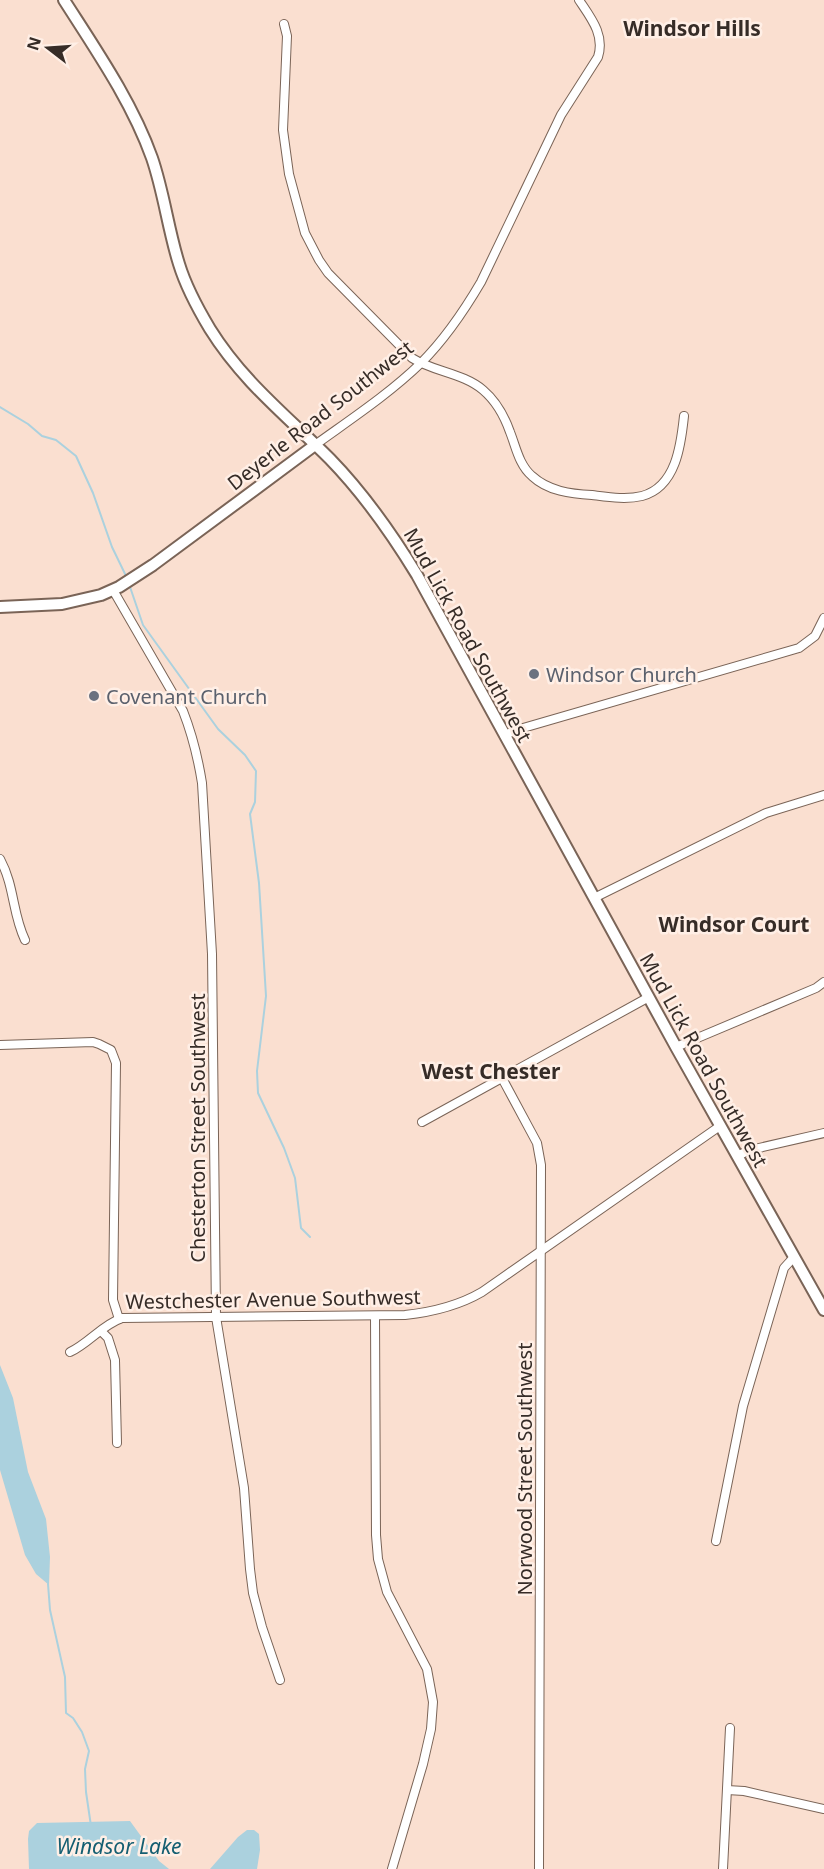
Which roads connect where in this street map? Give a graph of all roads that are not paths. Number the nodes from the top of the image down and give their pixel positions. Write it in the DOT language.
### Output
graph roads {
  1 [pos="64,0"];
  2 [pos="579,0"];
  3 [pos="284,24"];
  4 [pos="420,363"];
  5 [pos="684,416"];
  6 [pos="315,445"];
  7 [pos="121,585"];
  8 [pos="0,607"];
  9 [pos="824,618"];
  10 [pos="504,735"];
  11 [pos="824,795"];
  12 [pos="0,859"];
  13 [pos="594,898"];
  14 [pos="25,940"];
  15 [pos="824,982"];
  16 [pos="648,997"];
  17 [pos="0,1045"];
  18 [pos="676,1047"];
  19 [pos="502,1078"];
  20 [pos="422,1122"];
  21 [pos="720,1126"];
  22 [pos="824,1133"];
  23 [pos="737,1156"];
  24 [pos="541,1251"];
  25 [pos="794,1257"];
  26 [pos="824,1310"];
  27 [pos="375,1316"];
  28 [pos="216,1317"];
  29 [pos="119,1319"];
  30 [pos="101,1331"];
  31 [pos="70,1352"];
  32 [pos="117,1443"];
  33 [pos="716,1541"];
  34 [pos="280,1680"];
  35 [pos="730,1728"];
  36 [pos="727,1790"];
  37 [pos="824,1809"];
  38 [pos="392,1869"];
  39 [pos="539,1869"];
  40 [pos="723,1869"];
  1 -- 6 [label="street, Mud Lick Road Southwest"];
  2 -- 4 [label="street, Deyerle Road Southwest"];
  3 -- 4 [label="street"];
  4 -- 5 [label="street"];
  4 -- 6 [label="street, Deyerle Road Southwest"];
  6 -- 7 [label="street, Deyerle Road Southwest"];
  6 -- 10 [label="street, Mud Lick Road Southwest"];
  7 -- 8 [label="street, Deyerle Road Southwest"];
  7 -- 28 [label="street, Chesterton Street Southwest"];
  9 -- 10 [label="street"];
  10 -- 13 [label="street, Mud Lick Road Southwest"];
  11 -- 13 [label="street"];
  12 -- 14 [label="street"];
  13 -- 16 [label="street, Mud Lick Road Southwest"];
  15 -- 18 [label="street"];
  16 -- 18 [label="street, Mud Lick Road Southwest"];
  16 -- 19 [label="street"];
  17 -- 29 [label="street"];
  18 -- 21 [label="street, Mud Lick Road Southwest"];
  19 -- 20 [label="street"];
  19 -- 24 [label="street, Norwood Street Southwest"];
  21 -- 23 [label="street, Mud Lick Road Southwest"];
  21 -- 24 [label="street, Westchester Avenue Southwest"];
  22 -- 23 [label="street"];
  23 -- 25 [label="street, Mud Lick Road Southwest"];
  24 -- 27 [label="street, Westchester Avenue Southwest"];
  24 -- 39 [label="street, Norwood Street Southwest"];
  25 -- 26 [label="street, Mud Lick Road Southwest"];
  25 -- 33 [label="street"];
  27 -- 28 [label="street, Westchester Avenue Southwest"];
  27 -- 38 [label="street"];
  28 -- 29 [label="street, Westchester Avenue Southwest"];
  28 -- 34 [label="street, Chesterton Street Southwest"];
  29 -- 30 [label="street, Westchester Avenue Southwest"];
  30 -- 31 [label="street, Westchester Avenue Southwest"];
  30 -- 32 [label="street"];
  35 -- 36 [label="street"];
  36 -- 37 [label="street"];
  36 -- 40 [label="street"];
}
